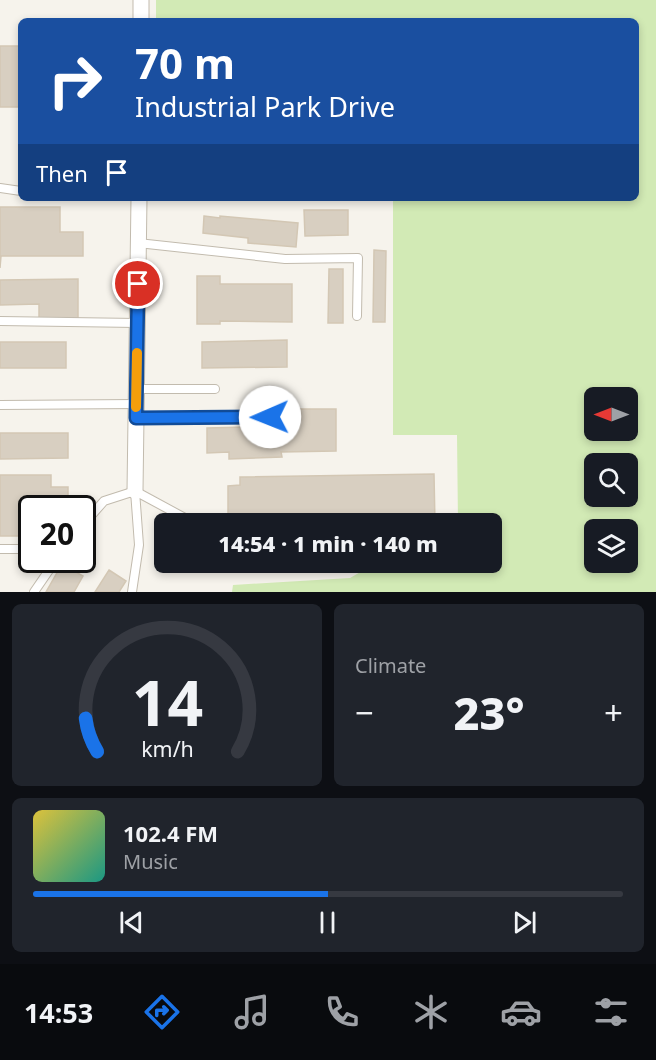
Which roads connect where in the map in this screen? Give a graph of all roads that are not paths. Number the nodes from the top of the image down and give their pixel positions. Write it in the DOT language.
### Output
graph roads {
  1 [pos="141,0"];
  2 [pos="141,18"];
  3 [pos="0,188"];
  4 [pos="18,191"];
  5 [pos="139,201"];
  6 [pos="138,243"];
  7 [pos="357,315"];
  8 [pos="0,321"];
  9 [pos="137,323"];
  10 [pos="215,389"];
  11 [pos="136,404"];
  12 [pos="0,405"];
  13 [pos="270,417"];
  14 [pos="135,491"];
  15 [pos="96,510"];
  16 [pos="176,513"];
  17 [pos="0,549"];
  18 [pos="18,549"];
  19 [pos="47,573"];
  20 [pos="34,592"];
  21 [pos="132,592"];
  1 -- 2 [label="street"];
  3 -- 4 [label="lane"];
  5 -- 6 [label="street"];
  6 -- 7 [label="lane"];
  6 -- 9 [label="street"];
  8 -- 9 [label="lane"];
  9 -- 11 [label="street"];
  10 -- 11 [label="lane"];
  11 -- 12 [label="lane"];
  11 -- 13 [label="lane"];
  11 -- 14 [label="street"];
  14 -- 15 [label="lane"];
  14 -- 16 [label="lane"];
  14 -- 21 [label="lane"];
  17 -- 18 [label="lane"];
  19 -- 20 [label="lane"];
}
